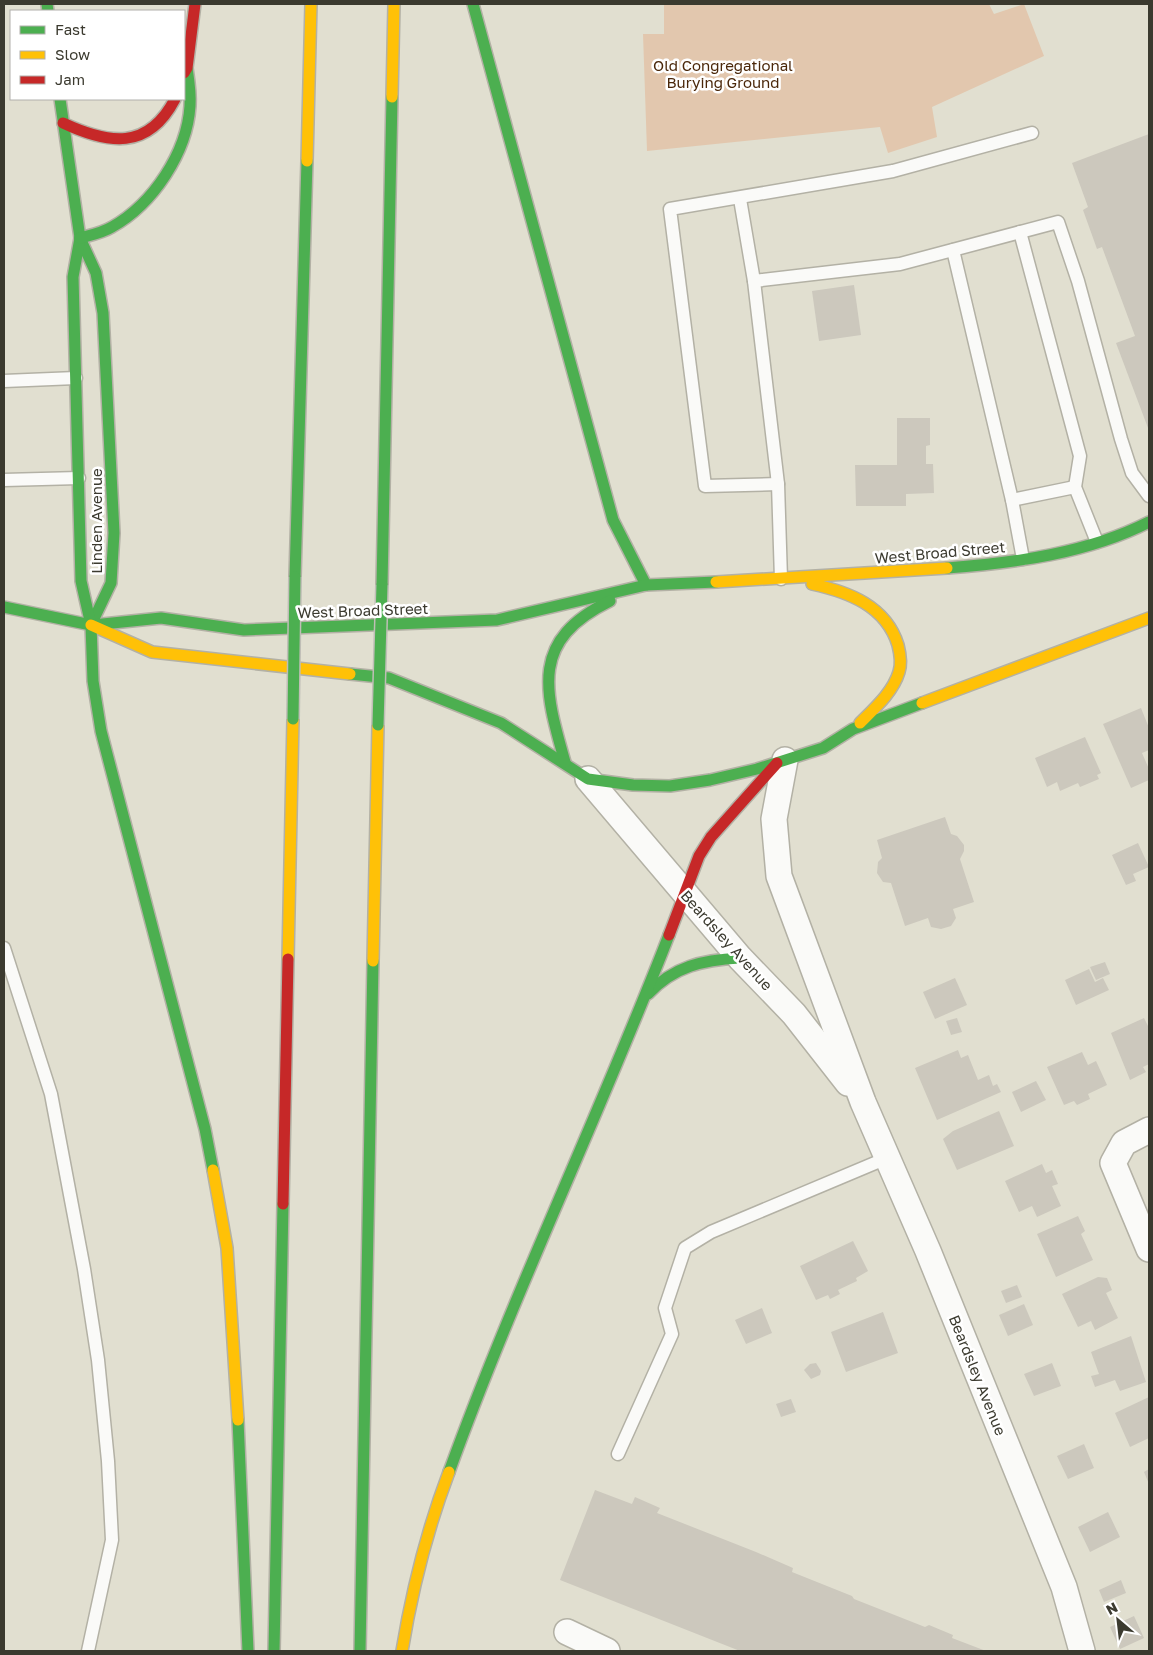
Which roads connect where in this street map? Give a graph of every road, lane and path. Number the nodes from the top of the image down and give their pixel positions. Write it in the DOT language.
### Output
graph roads {
  1 [pos="195,4"];
  2 [pos="311,4"];
  3 [pos="394,4"];
  4 [pos="473,4"];
  5 [pos="185,70"];
  6 [pos="60,100"];
  7 [pos="174,100"];
  8 [pos="63,123"];
  9 [pos="1032,133"];
  10 [pos="740,198"];
  11 [pos="1020,232"];
  12 [pos="80,238"];
  13 [pos="953,250"];
  14 [pos="754,281"];
  15 [pos="76,378"];
  16 [pos="4,381"];
  17 [pos="79,478"];
  18 [pos="4,480"];
  19 [pos="778,484"];
  20 [pos="1075,487"];
  21 [pos="1149,496"];
  22 [pos="1012,500"];
  23 [pos="1149,522"];
  24 [pos="1097,542"];
  25 [pos="1023,559"];
  26 [pos="785,579"];
  27 [pos="646,585"];
  28 [pos="633,588"];
  29 [pos="4,607"];
  30 [pos="1149,618"];
  31 [pos="91,625"];
  32 [pos="853,729"];
  33 [pos="781,761"];
  34 [pos="565,762"];
  35 [pos="588,779"];
  36 [pos="686,894"];
  37 [pos="4,948"];
  38 [pos="740,958"];
  39 [pos="644,999"];
  40 [pos="863,1102"];
  41 [pos="1149,1130"];
  42 [pos="888,1158"];
  43 [pos="1149,1249"];
  44 [pos="618,1454"];
  45 [pos="567,1632"];
  46 [pos="88,1651"];
  47 [pos="248,1651"];
  48 [pos="274,1651"];
  49 [pos="360,1651"];
  50 [pos="402,1651"];
  51 [pos="607,1651"];
  52 [pos="1082,1651"];
  1 -- 5 [label="main road"];
  2 -- 48 [label="main road, bridge"];
  3 -- 49 [label="main road, bridge"];
  4 -- 27 [label="main road"];
  5 -- 12 [label="main road"];
  6 -- 8 [label="main road, Linden Avenue"];
  7 -- 8 [label="main road"];
  8 -- 12 [label="main road, Linden Avenue"];
  9 -- 10 [label="lane"];
  10 -- 14 [label="lane"];
  10 -- 19 [label="lane"];
  11 -- 13 [label="lane"];
  11 -- 20 [label="lane"];
  11 -- 21 [label="lane"];
  12 -- 15 [label="main road, Linden Avenue"];
  12 -- 31 [label="main road, Linden Avenue"];
  13 -- 14 [label="lane"];
  13 -- 22 [label="lane"];
  14 -- 19 [label="lane"];
  15 -- 16 [label="lane"];
  15 -- 17 [label="main road, Linden Avenue"];
  17 -- 18 [label="lane"];
  17 -- 31 [label="main road, Linden Avenue"];
  19 -- 26 [label="lane"];
  20 -- 22 [label="lane"];
  20 -- 24 [label="lane"];
  22 -- 25 [label="lane"];
  23 -- 24 [label="main road, West Broad Street"];
  24 -- 25 [label="main road, West Broad Street"];
  25 -- 26 [label="main road, West Broad Street"];
  26 -- 27 [label="main road, West Broad Street"];
  26 -- 32 [label="main road, West Broad Street"];
  27 -- 28 [label="main road, West Broad Street"];
  28 -- 31 [label="main road, West Broad Street"];
  28 -- 34 [label="main road, West Broad Street"];
  29 -- 31 [label="main road, West Broad Street"];
  30 -- 32 [label="main road, West Broad Street"];
  31 -- 34 [label="main road, West Broad Street"];
  31 -- 47 [label="main road"];
  32 -- 33 [label="main road, West Broad Street"];
  33 -- 35 [label="main road, West Broad Street"];
  33 -- 36 [label="main road"];
  33 -- 40 [label="street, Beardsley Avenue"];
  34 -- 35 [label="main road, West Broad Street"];
  35 -- 36 [label="street, Beardsley Avenue"];
  36 -- 38 [label="street, Beardsley Avenue"];
  36 -- 39 [label="main road"];
  37 -- 46 [label="lane"];
  38 -- 39 [label="main road"];
  38 -- 40 [label="street, Beardsley Avenue"];
  39 -- 50 [label="main road"];
  40 -- 42 [label="street, Beardsley Avenue"];
  41 -- 43 [label="street"];
  42 -- 44 [label="lane"];
  42 -- 52 [label="street, Beardsley Avenue"];
  45 -- 51 [label="street"];
}
